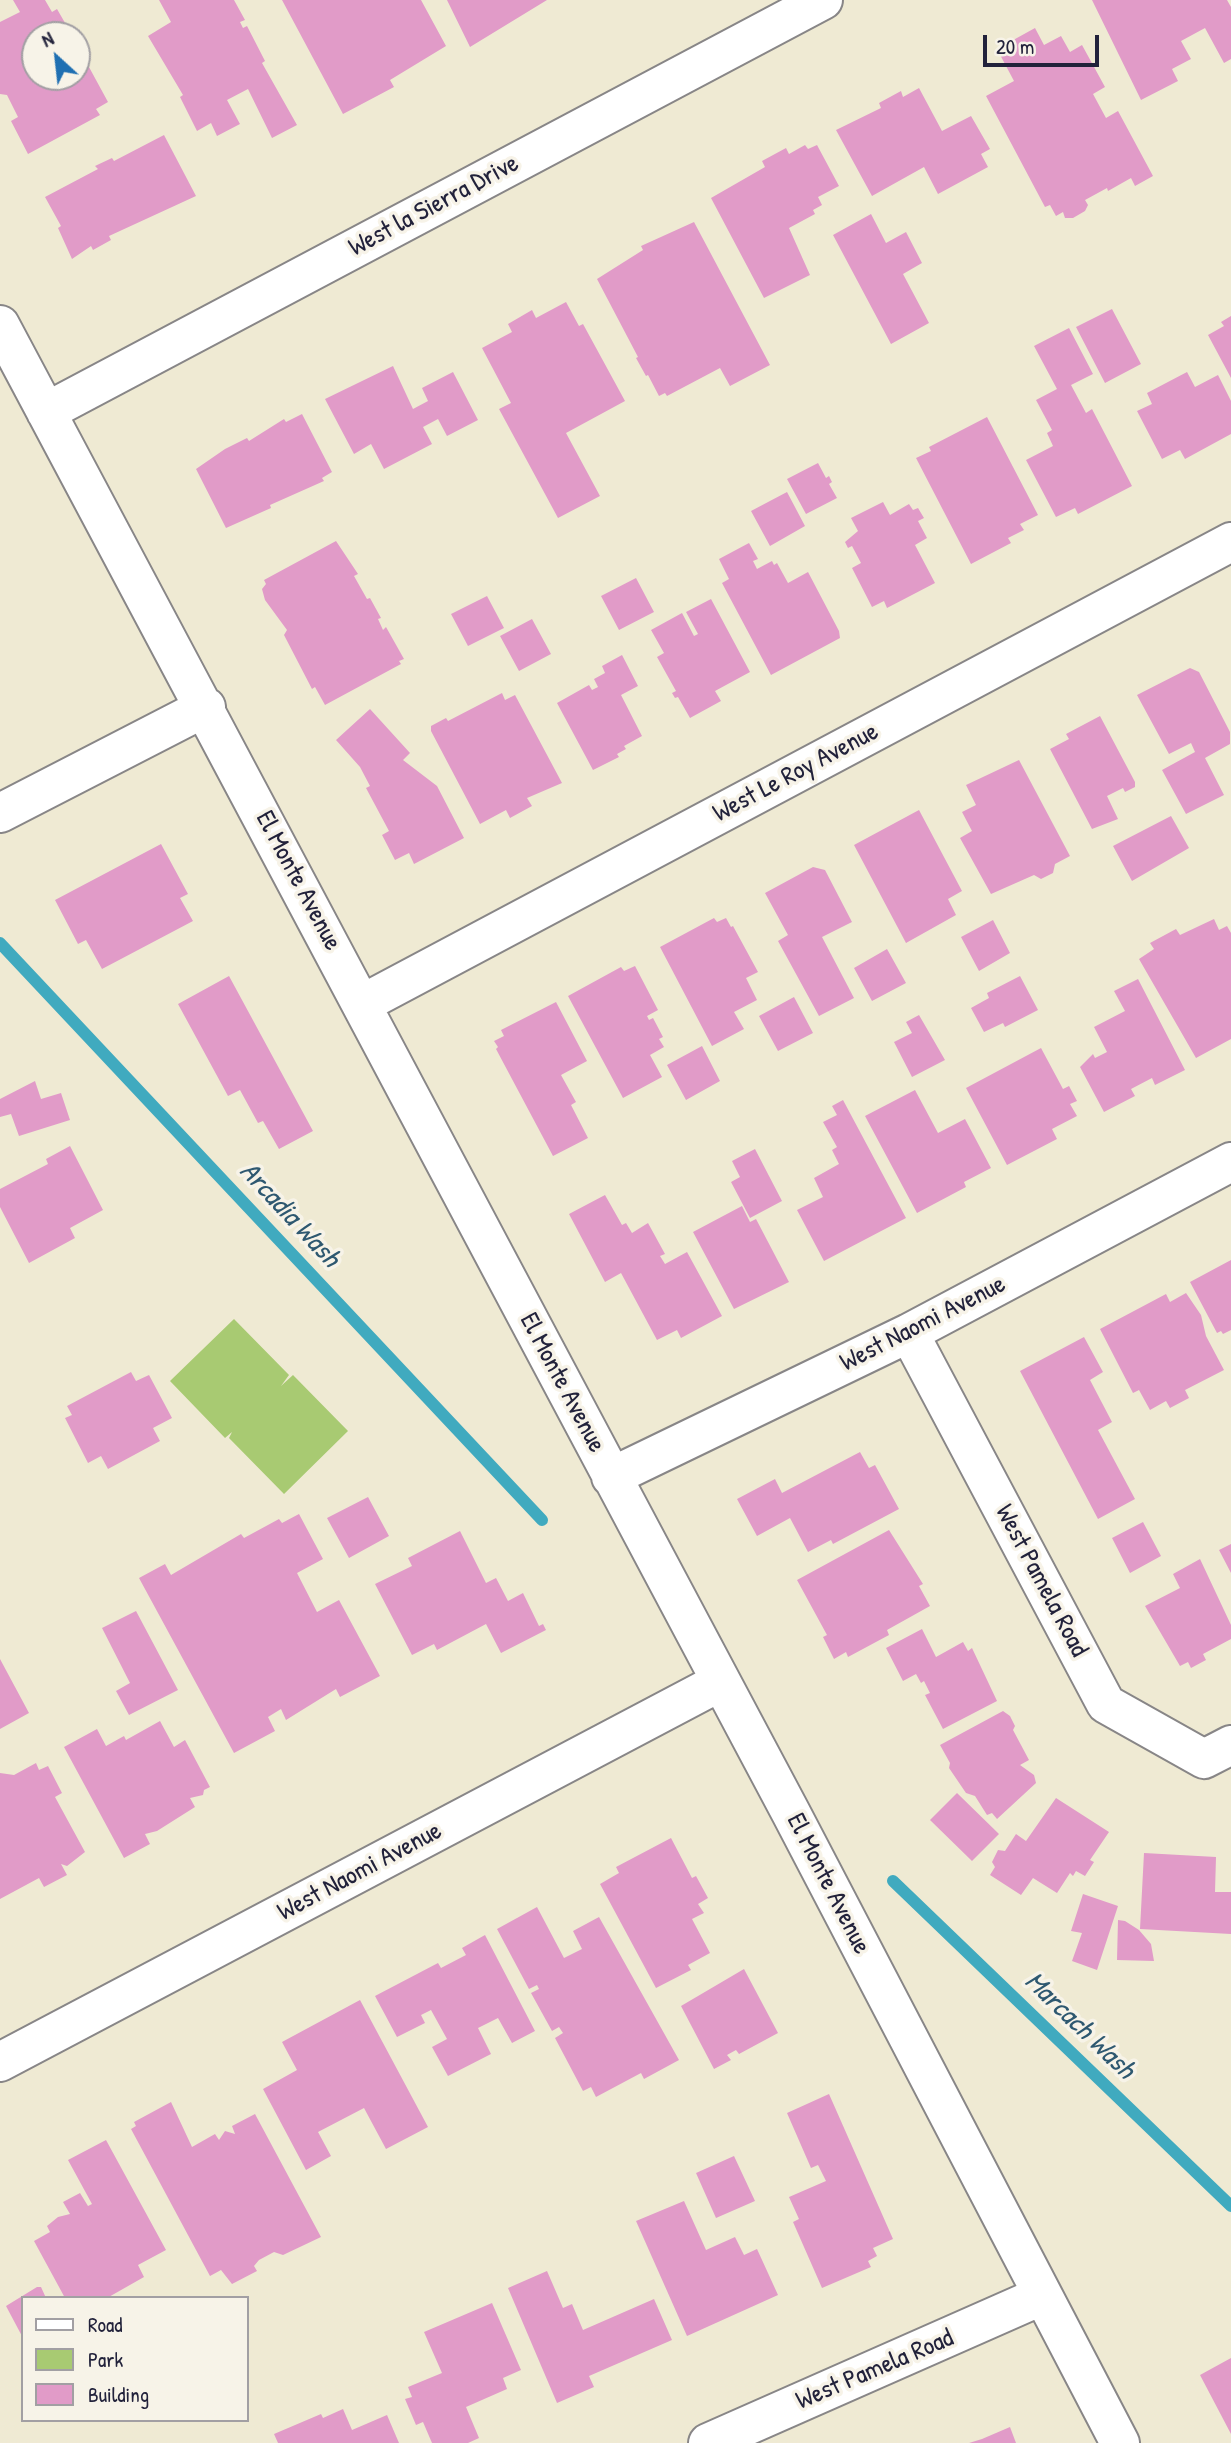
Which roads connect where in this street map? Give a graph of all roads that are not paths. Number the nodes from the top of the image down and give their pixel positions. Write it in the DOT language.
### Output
graph roads {
  1 [pos="823,0"];
  2 [pos="0,325"];
  3 [pos="46,412"];
  4 [pos="1231,542"];
  5 [pos="206,707"];
  6 [pos="0,813"];
  7 [pos="362,1004"];
  8 [pos="1231,1162"];
  9 [pos="909,1333"];
  10 [pos="611,1477"];
  11 [pos="720,1682"];
  12 [pos="1231,1745"];
  13 [pos="0,2062"];
  14 [pos="1041,2295"];
  15 [pos="708,2443"];
  16 [pos="1120,2443"];
  1 -- 3 [label="street, West la Sierra Drive"];
  2 -- 3 [label="street, El Monte Avenue"];
  3 -- 5 [label="street, El Monte Avenue"];
  4 -- 7 [label="street, West Le Roy Avenue"];
  5 -- 6 [label="street"];
  5 -- 7 [label="street, El Monte Avenue"];
  7 -- 10 [label="street, El Monte Avenue"];
  8 -- 9 [label="street, West Naomi Avenue"];
  9 -- 10 [label="street, West Naomi Avenue"];
  9 -- 12 [label="street, West Pamela Road"];
  10 -- 11 [label="street, El Monte Avenue"];
  11 -- 13 [label="street, West Naomi Avenue"];
  11 -- 14 [label="street, El Monte Avenue"];
  14 -- 15 [label="street, West Pamela Road"];
  14 -- 16 [label="street, El Monte Avenue"];
}
